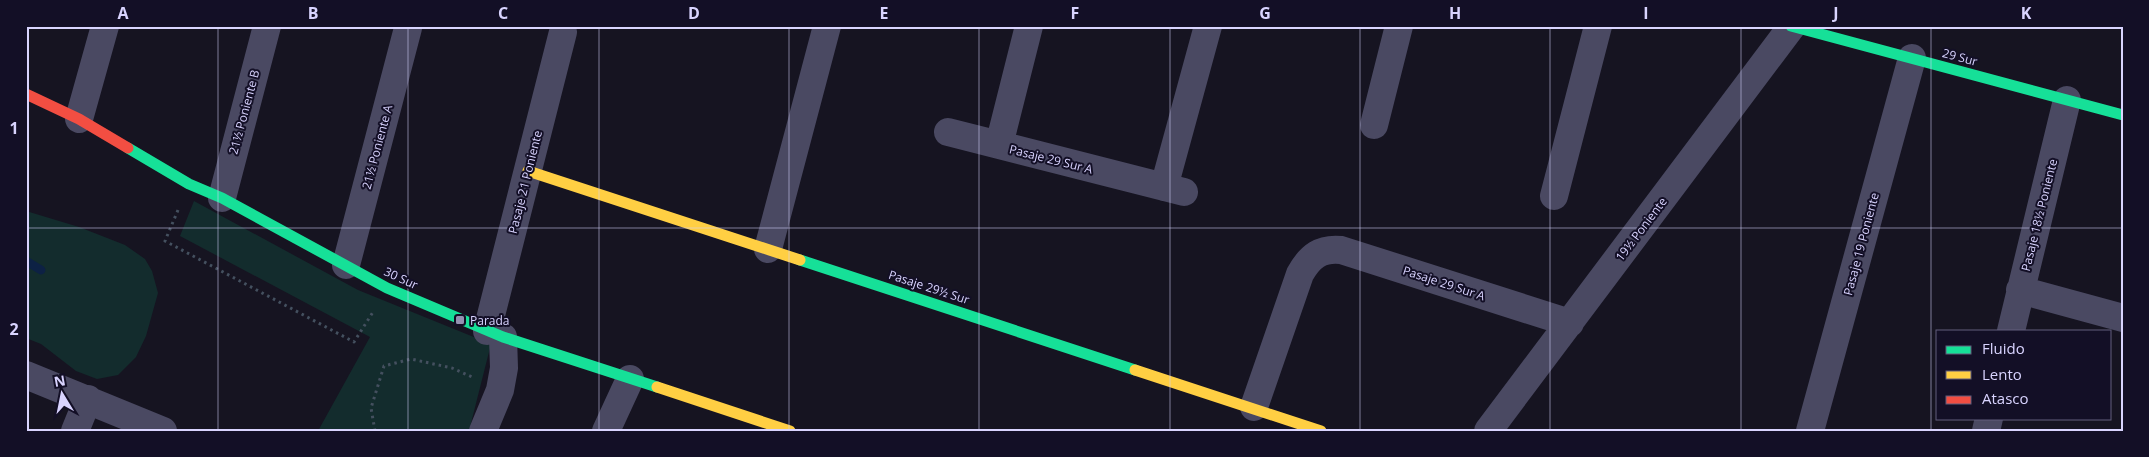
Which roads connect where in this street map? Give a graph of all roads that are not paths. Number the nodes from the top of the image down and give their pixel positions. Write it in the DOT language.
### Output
graph roads {
  1 [pos="105,26"];
  2 [pos="267,26"];
  3 [pos="827,26"];
  4 [pos="1029,26"];
  5 [pos="1208,26"];
  6 [pos="1399,26"];
  7 [pos="1598,26"];
  8 [pos="1792,26"];
  9 [pos="408,28"];
  10 [pos="563,32"];
  11 [pos="1912,58"];
  12 [pos="26,94"];
  13 [pos="2067,100"];
  14 [pos="2123,115"];
  15 [pos="79,120"];
  16 [pos="1374,125"];
  17 [pos="948,132"];
  18 [pos="999,145"];
  19 [pos="528,171"];
  20 [pos="1554,196"];
  21 [pos="222,198"];
  22 [pos="768,249"];
  23 [pos="346,265"];
  24 [pos="2020,290"];
  25 [pos="2123,318"];
  26 [pos="1570,324"];
  27 [pos="2011,330"];
  28 [pos="495,334"];
  29 [pos="26,375"];
  30 [pos="630,379"];
  31 [pos="88,399"];
  32 [pos="1254,408"];
  33 [pos="75,431"];
  34 [pos="163,431"];
  35 [pos="483,431"];
  36 [pos="606,431"];
  37 [pos="790,431"];
  38 [pos="1321,431"];
  39 [pos="1488,431"];
  40 [pos="1810,431"];
  1 -- 15 [label="street"];
  2 -- 21 [label="street, 21½ Poniente B"];
  3 -- 22 [label="street"];
  4 -- 18 [label="street"];
  5 -- 18 [label="street, Pasaje 29 Sur A"];
  6 -- 16 [label="street"];
  7 -- 20 [label="street"];
  8 -- 11 [label="street, 29 Sur"];
  8 -- 26 [label="street, 19½ Poniente"];
  9 -- 23 [label="street, 21½ Poniente A"];
  10 -- 19 [label="street, Pasaje 21 Poniente"];
  11 -- 13 [label="street, 29 Sur"];
  11 -- 40 [label="street, Pasaje 19 Poniente"];
  12 -- 15 [label="street, 30 Sur"];
  13 -- 14 [label="street, 29 Sur"];
  13 -- 24 [label="street, Pasaje 18½ Poniente"];
  15 -- 21 [label="street, 30 Sur"];
  17 -- 18 [label="street, Pasaje 29 Sur A"];
  19 -- 22 [label="street, Pasaje 29½ Sur"];
  19 -- 28 [label="street, Pasaje 21 Poniente"];
  21 -- 23 [label="street, 30 Sur"];
  22 -- 32 [label="street, Pasaje 29½ Sur"];
  23 -- 28 [label="street, 30 Sur"];
  24 -- 25 [label="street"];
  24 -- 27 [label="street, Pasaje 18½ Poniente"];
  26 -- 32 [label="street, Pasaje 29 Sur A"];
  26 -- 39 [label="street, 19½ Poniente"];
  28 -- 30 [label="street, 30 Sur"];
  28 -- 35 [label="street, Pasaje 21 Poniente"];
  29 -- 31 [label="street"];
  30 -- 36 [label="street"];
  30 -- 37 [label="street, 30 Sur"];
  31 -- 33 [label="street"];
  31 -- 34 [label="street"];
  32 -- 38 [label="street, Pasaje 29½ Sur"];
}
